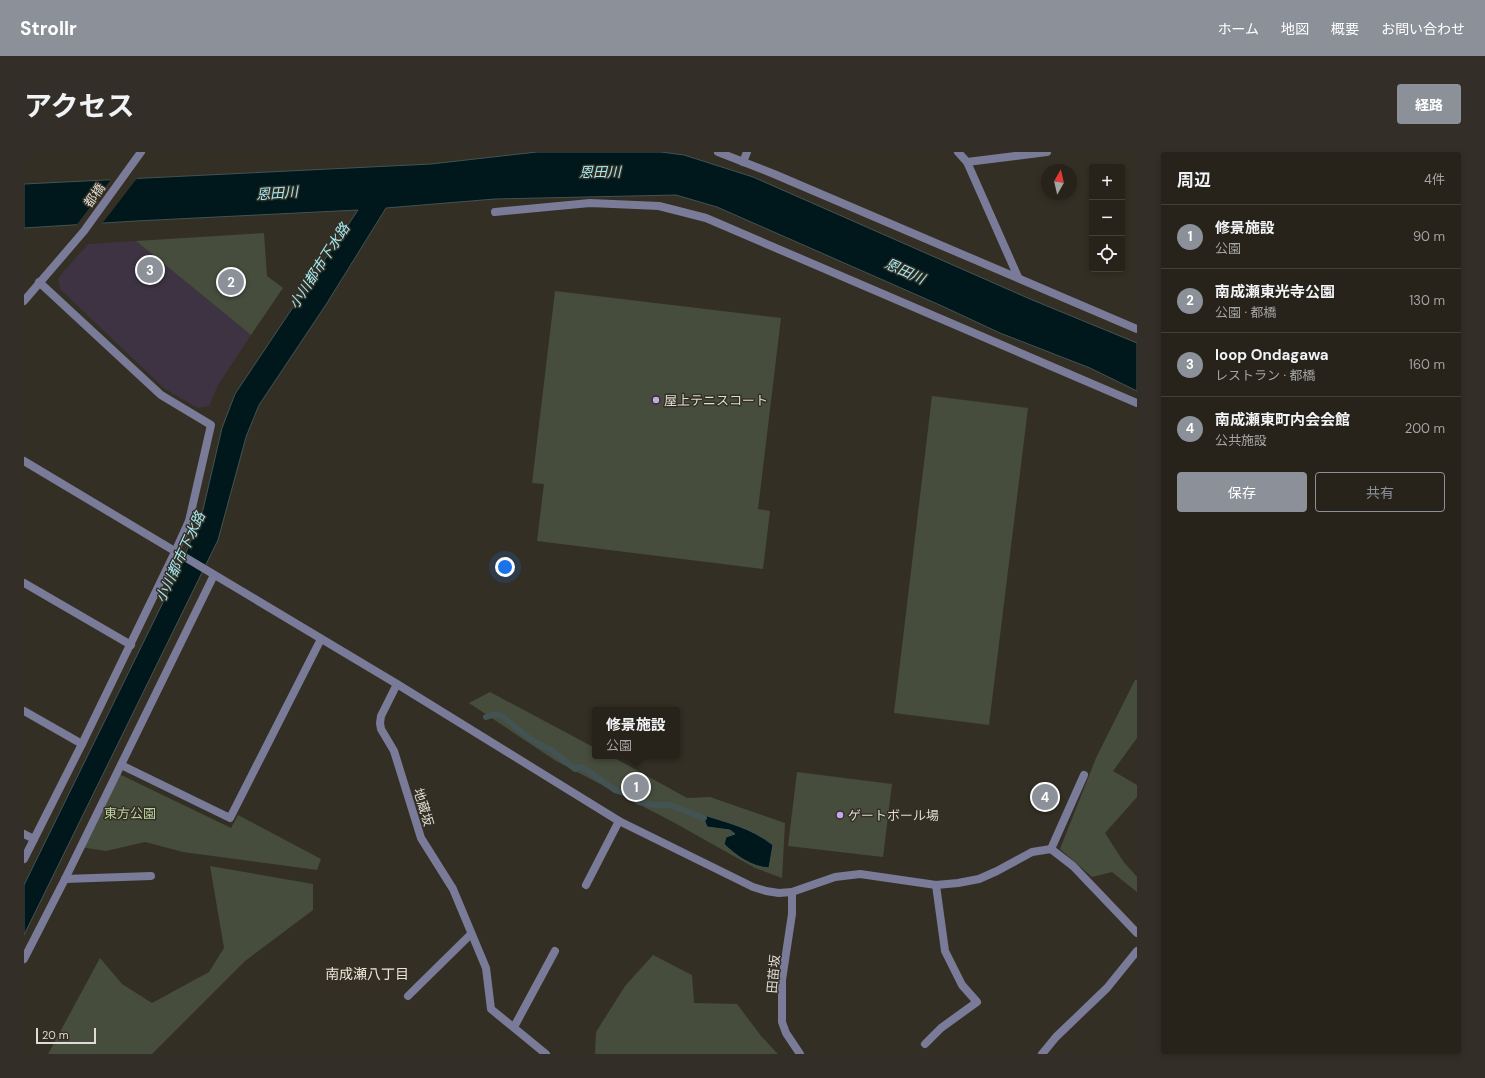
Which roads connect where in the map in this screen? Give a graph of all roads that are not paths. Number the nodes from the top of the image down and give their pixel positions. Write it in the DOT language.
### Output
graph roads {
  1 [pos="141,152"];
  2 [pos="718,152"];
  3 [pos="747,152"];
  4 [pos="958,152"];
  5 [pos="1047,152"];
  6 [pos="743,162"];
  7 [pos="967,162"];
  8 [pos="495,212"];
  9 [pos="1018,277"];
  10 [pos="40,282"];
  11 [pos="24,301"];
  12 [pos="1137,328"];
  13 [pos="1137,403"];
  14 [pos="24,461"];
  15 [pos="177,553"];
  16 [pos="212,574"];
  17 [pos="24,583"];
  18 [pos="321,639"];
  19 [pos="131,645"];
  20 [pos="397,684"];
  21 [pos="24,710"];
  22 [pos="82,744"];
  23 [pos="121,765"];
  24 [pos="1084,775"];
  25 [pos="619,821"];
  26 [pos="24,834"];
  27 [pos="34,839"];
  28 [pos="1051,849"];
  29 [pos="24,859"];
  30 [pos="151,876"];
  31 [pos="65,879"];
  32 [pos="586,885"];
  33 [pos="936,885"];
  34 [pos="792,892"];
  35 [pos="1137,933"];
  36 [pos="471,934"];
  37 [pos="1137,951"];
  38 [pos="555,952"];
  39 [pos="24,959"];
  40 [pos="408,996"];
  41 [pos="514,1027"];
  42 [pos="925,1044"];
  43 [pos="546,1054"];
  44 [pos="800,1054"];
  45 [pos="1042,1054"];
  1 -- 10 [label="street, 都橋"];
  2 -- 6 [label="street"];
  3 -- 6 [label="street"];
  4 -- 7 [label="street"];
  5 -- 7 [label="street"];
  6 -- 9 [label="street"];
  7 -- 9 [label="street"];
  8 -- 13 [label="street"];
  9 -- 12 [label="street"];
  10 -- 11 [label="street, 都橋"];
  10 -- 15 [label="street"];
  14 -- 15 [label="street"];
  15 -- 16 [label="street"];
  15 -- 19 [label="street"];
  16 -- 18 [label="street"];
  16 -- 23 [label="street"];
  17 -- 19 [label="street"];
  18 -- 20 [label="street"];
  18 -- 23 [label="street"];
  19 -- 22 [label="street"];
  20 -- 25 [label="street"];
  20 -- 36 [label="street, 地蔵坂"];
  21 -- 22 [label="street"];
  22 -- 27 [label="street"];
  23 -- 31 [label="street"];
  24 -- 28 [label="street"];
  25 -- 32 [label="street"];
  25 -- 34 [label="street"];
  26 -- 27 [label="street"];
  27 -- 29 [label="street"];
  28 -- 33 [label="street"];
  28 -- 35 [label="street"];
  30 -- 31 [label="street"];
  31 -- 39 [label="street"];
  33 -- 34 [label="street"];
  33 -- 42 [label="street"];
  34 -- 44 [label="street, 田苗坂"];
  36 -- 40 [label="street"];
  36 -- 41 [label="street, 地蔵坂"];
  37 -- 45 [label="street"];
  38 -- 41 [label="street"];
  41 -- 43 [label="street, 地蔵坂"];
}
